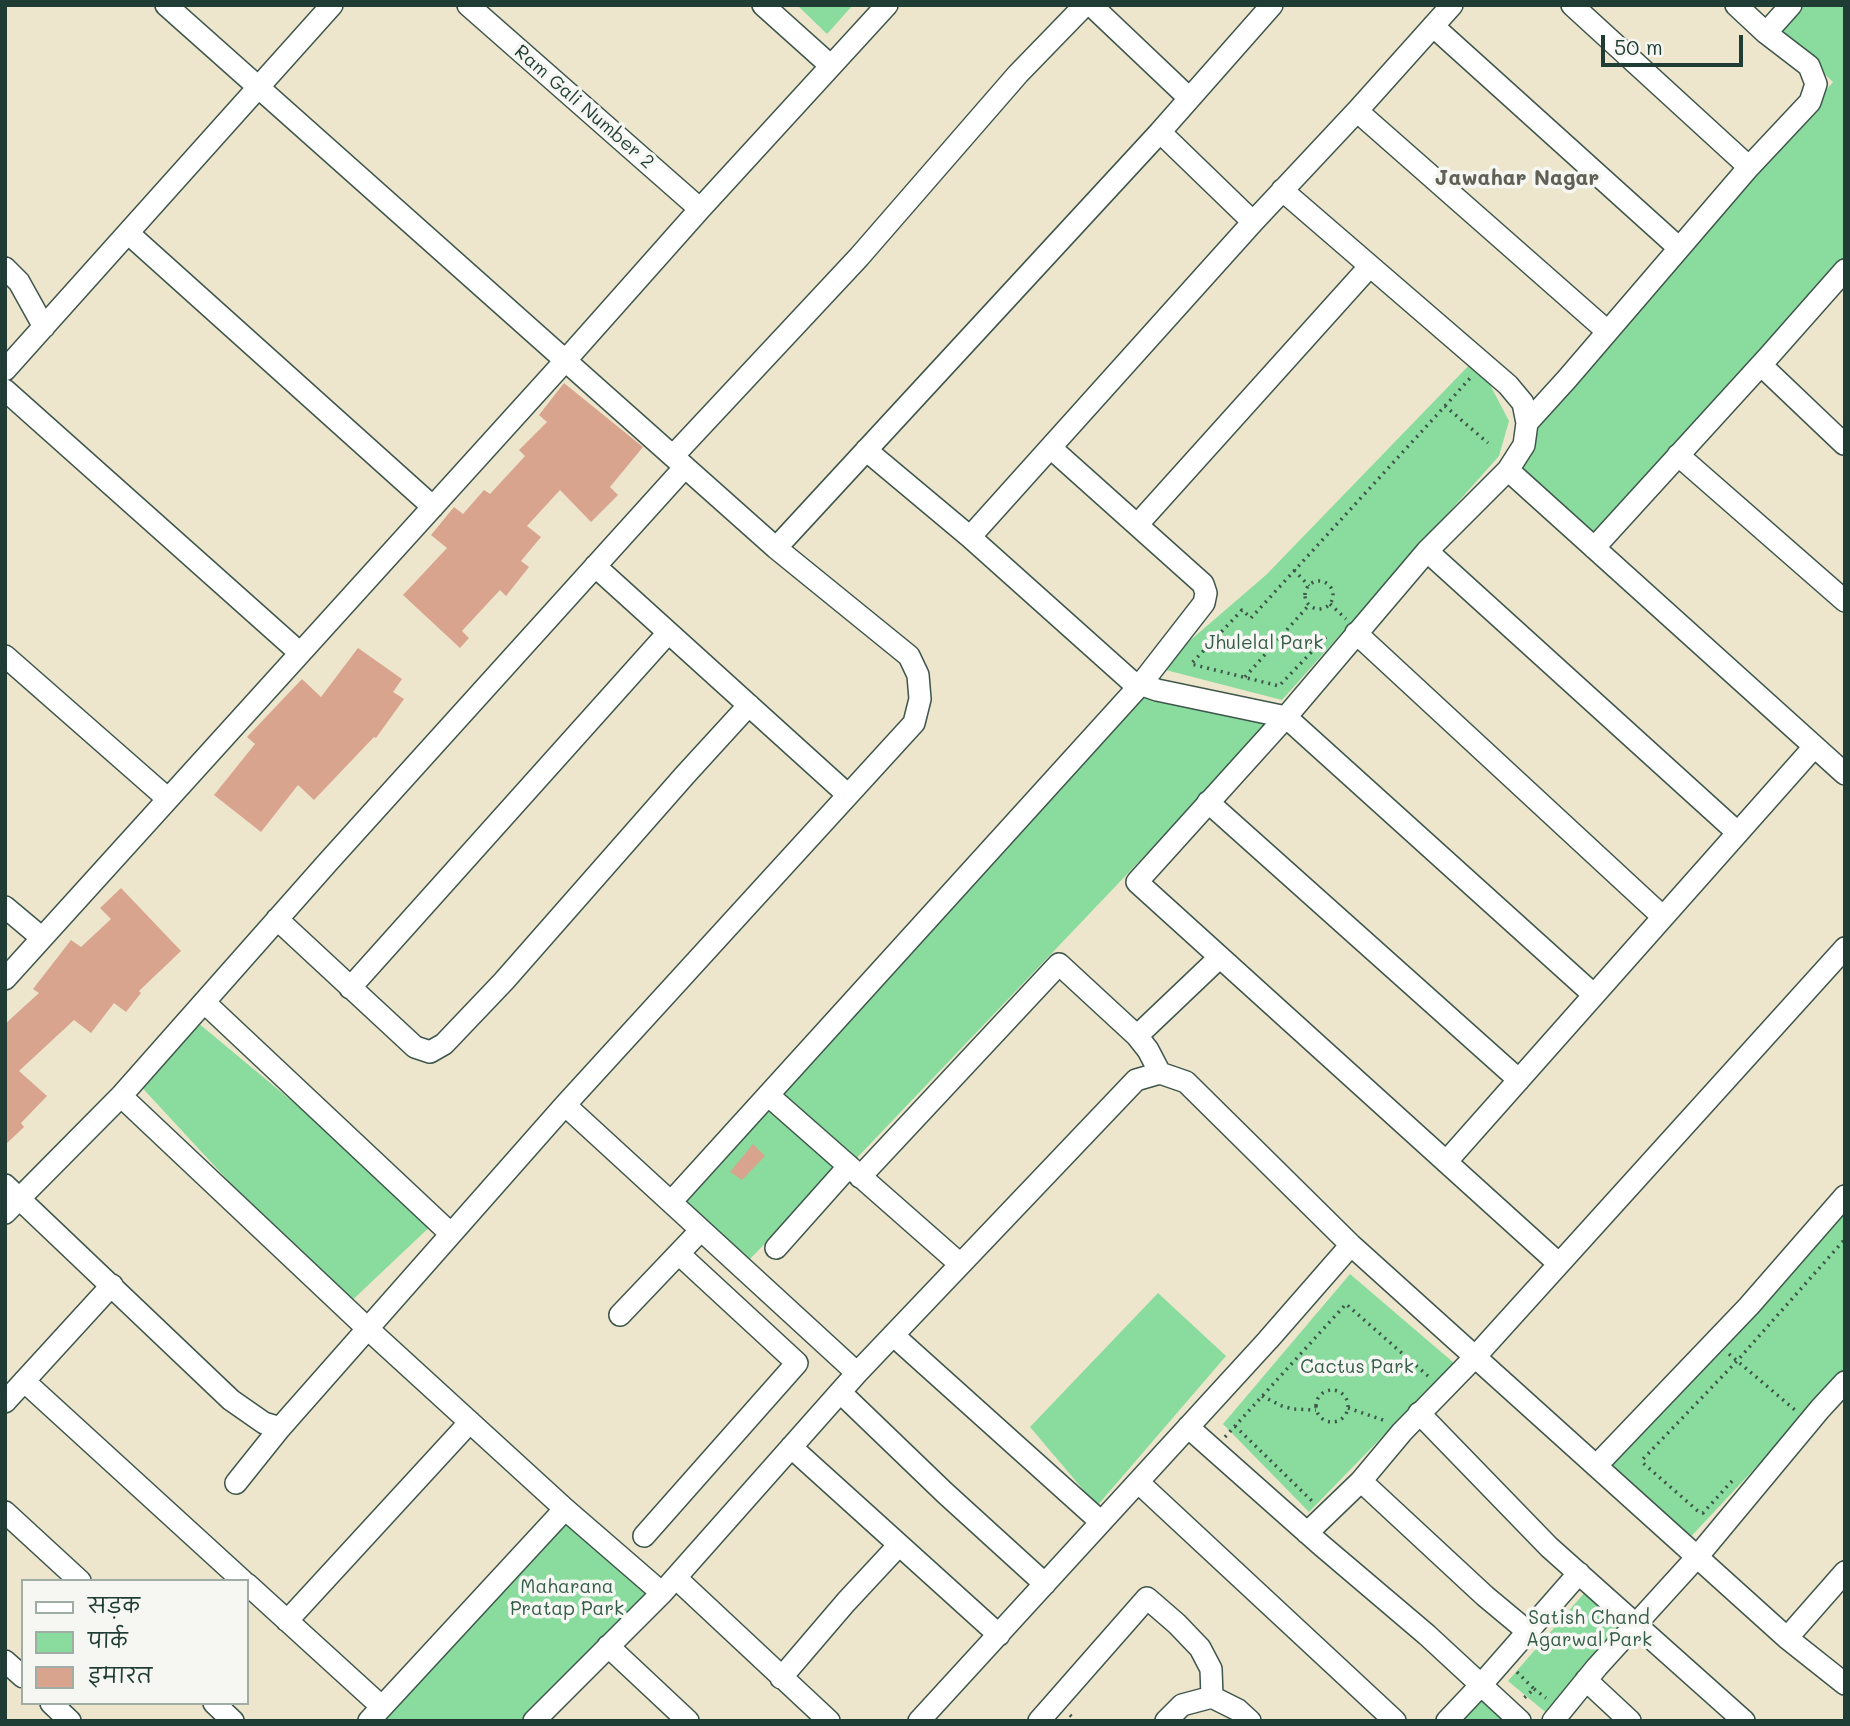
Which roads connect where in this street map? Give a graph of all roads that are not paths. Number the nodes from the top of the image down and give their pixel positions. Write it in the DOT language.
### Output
graph roads {
  1 [pos="166,5"];
  2 [pos="332,5"];
  3 [pos="467,5"];
  4 [pos="763,5"];
  5 [pos="887,5"];
  6 [pos="1085,5"];
  7 [pos="1091,5"];
  8 [pos="1272,5"];
  9 [pos="1452,5"];
  10 [pos="1572,5"];
  11 [pos="1736,5"];
  12 [pos="1791,5"];
  13 [pos="1433,26"];
  14 [pos="1766,33"];
  15 [pos="831,66"];
  16 [pos="259,87"];
  17 [pos="1189,98"];
  18 [pos="1357,111"];
  19 [pos="1160,132"];
  20 [pos="1749,167"];
  21 [pos="1282,190"];
  22 [pos="700,209"];
  23 [pos="1253,222"];
  24 [pos="128,233"];
  25 [pos="1679,248"];
  26 [pos="1370,266"];
  27 [pos="5,268"];
  28 [pos="1844,271"];
  29 [pos="44,327"];
  30 [pos="1607,331"];
  31 [pos="565,360"];
  32 [pos="1761,365"];
  33 [pos="5,370"];
  34 [pos="5,390"];
  35 [pos="1527,423"];
  36 [pos="1844,444"];
  37 [pos="1051,448"];
  38 [pos="866,450"];
  39 [pos="1678,455"];
  40 [pos="679,462"];
  41 [pos="1508,470"];
  42 [pos="433,507"];
  43 [pos="1138,525"];
  44 [pos="970,537"];
  45 [pos="776,548"];
  46 [pos="1594,548"];
  47 [pos="1427,551"];
  48 [pos="596,566"];
  49 [pos="1845,601"];
  50 [pos="668,633"];
  51 [pos="1356,634"];
  52 [pos="300,653"];
  53 [pos="5,656"];
  54 [pos="1140,684"];
  55 [pos="749,705"];
  56 [pos="1286,717"];
  57 [pos="1814,747"];
  58 [pos="1845,774"];
  59 [pos="848,795"];
  60 [pos="167,799"];
  61 [pos="1208,803"];
  62 [pos="1738,833"];
  63 [pos="5,906"];
  64 [pos="1663,917"];
  65 [pos="277,919"];
  66 [pos="42,938"];
  67 [pos="1845,948"];
  68 [pos="1220,957"];
  69 [pos="5,979"];
  70 [pos="350,988"];
  71 [pos="1594,995"];
  72 [pos="204,1002"];
  73 [pos="1137,1036"];
  74 [pos="1160,1073"];
  75 [pos="1519,1080"];
  76 [pos="768,1095"];
  77 [pos="121,1096"];
  78 [pos="565,1105"];
  79 [pos="1446,1162"];
  80 [pos="855,1171"];
  81 [pos="1845,1196"];
  82 [pos="10,1199"];
  83 [pos="671,1202"];
  84 [pos="701,1230"];
  85 [pos="451,1234"];
  86 [pos="1351,1245"];
  87 [pos="776,1248"];
  88 [pos="679,1254"];
  89 [pos="960,1264"];
  90 [pos="1559,1264"];
  91 [pos="111,1285"];
  92 [pos="620,1315"];
  93 [pos="368,1329"];
  94 [pos="893,1335"];
  95 [pos="1475,1357"];
  96 [pos="857,1373"];
  97 [pos="24,1381"];
  98 [pos="1845,1382"];
  99 [pos="840,1392"];
  100 [pos="5,1402"];
  101 [pos="1419,1413"];
  102 [pos="470,1422"];
  103 [pos="1188,1427"];
  104 [pos="280,1428"];
  105 [pos="791,1447"];
  106 [pos="1597,1466"];
  107 [pos="1362,1481"];
  108 [pos="1138,1482"];
  109 [pos="236,1483"];
  110 [pos="565,1509"];
  111 [pos="5,1512"];
  112 [pos="1101,1522"];
  113 [pos="1307,1533"];
  114 [pos="644,1536"];
  115 [pos="898,1545"];
  116 [pos="1697,1557"];
  117 [pos="1845,1572"];
  118 [pos="1578,1573"];
  119 [pos="78,1579"];
  120 [pos="242,1579"];
  121 [pos="1045,1584"];
  122 [pos="248,1585"];
  123 [pos="669,1586"];
  124 [pos="287,1621"];
  125 [pos="1636,1624"];
  126 [pos="1527,1631"];
  127 [pos="999,1635"];
  128 [pos="1787,1638"];
  129 [pos="608,1646"];
  130 [pos="5,1661"];
  131 [pos="21,1675"];
  132 [pos="781,1678"];
  133 [pos="1843,1679"];
  134 [pos="1586,1680"];
  135 [pos="1481,1685"];
  136 [pos="1212,1697"];
  137 [pos="216,1705"];
  138 [pos="48,1710"];
  139 [pos="1553,1712"];
  140 [pos="375,1714"];
  141 [pos="1515,1716"];
  142 [pos="1733,1717"];
  143 [pos="685,1720"];
  144 [pos="70,1721"];
  145 [pos="233,1721"];
  146 [pos="534,1721"];
  147 [pos="829,1721"];
  148 [pos="919,1721"];
  149 [pos="1039,1721"];
  150 [pos="1166,1721"];
  151 [pos="1250,1721"];
  152 [pos="1395,1721"];
  153 [pos="1447,1721"];
  154 [pos="1630,1721"];
  1 -- 16 [label="street"];
  2 -- 16 [label="street"];
  3 -- 22 [label="street, Ram Gali Number 2"];
  4 -- 15 [label="street"];
  5 -- 15 [label="street"];
  6 -- 40 [label="street"];
  7 -- 17 [label="street"];
  8 -- 17 [label="street"];
  9 -- 13 [label="street"];
  10 -- 20 [label="street"];
  11 -- 14 [label="street"];
  12 -- 14 [label="street"];
  13 -- 18 [label="street"];
  13 -- 25 [label="street"];
  14 -- 20 [label="street"];
  15 -- 22 [label="street"];
  16 -- 24 [label="street"];
  16 -- 31 [label="street"];
  17 -- 19 [label="street"];
  18 -- 21 [label="street"];
  18 -- 30 [label="street"];
  19 -- 23 [label="street"];
  19 -- 38 [label="street"];
  20 -- 25 [label="street"];
  21 -- 23 [label="street"];
  21 -- 26 [label="street"];
  22 -- 31 [label="street"];
  23 -- 37 [label="street"];
  24 -- 29 [label="street"];
  24 -- 42 [label="street"];
  25 -- 30 [label="street"];
  26 -- 35 [label="street"];
  26 -- 43 [label="street"];
  27 -- 29 [label="street"];
  28 -- 32 [label="street"];
  29 -- 33 [label="street"];
  30 -- 35 [label="street"];
  31 -- 40 [label="street"];
  31 -- 42 [label="street"];
  32 -- 36 [label="street"];
  32 -- 39 [label="street"];
  34 -- 52 [label="street"];
  35 -- 41 [label="street"];
  37 -- 43 [label="street"];
  37 -- 44 [label="street"];
  38 -- 44 [label="street"];
  38 -- 45 [label="street"];
  39 -- 46 [label="street"];
  39 -- 49 [label="street"];
  40 -- 45 [label="street"];
  40 -- 48 [label="street"];
  41 -- 46 [label="street"];
  41 -- 47 [label="street"];
  42 -- 52 [label="street"];
  43 -- 54 [label="street"];
  44 -- 54 [label="street"];
  45 -- 59 [label="street"];
  46 -- 57 [label="street"];
  47 -- 51 [label="street"];
  47 -- 62 [label="street"];
  48 -- 50 [label="street"];
  48 -- 65 [label="street"];
  50 -- 55 [label="street"];
  50 -- 70 [label="street"];
  51 -- 56 [label="street"];
  51 -- 64 [label="street"];
  52 -- 60 [label="street"];
  53 -- 60 [label="street"];
  54 -- 56 [label="street"];
  54 -- 76 [label="street"];
  55 -- 59 [label="street"];
  55 -- 70 [label="street"];
  56 -- 61 [label="street"];
  56 -- 71 [label="street"];
  57 -- 58 [label="street"];
  57 -- 62 [label="street"];
  59 -- 78 [label="street"];
  60 -- 66 [label="street"];
  61 -- 68 [label="street"];
  61 -- 75 [label="street"];
  62 -- 64 [label="street"];
  63 -- 66 [label="street"];
  64 -- 71 [label="street"];
  65 -- 70 [label="street"];
  65 -- 72 [label="street"];
  66 -- 69 [label="street"];
  67 -- 90 [label="street"];
  68 -- 73 [label="street"];
  68 -- 79 [label="street"];
  71 -- 75 [label="street"];
  72 -- 77 [label="street"];
  72 -- 85 [label="street"];
  73 -- 74 [label="street"];
  73 -- 80 [label="street"];
  74 -- 86 [label="street"];
  74 -- 89 [label="street"];
  75 -- 79 [label="street"];
  76 -- 80 [label="street"];
  76 -- 83 [label="street"];
  77 -- 82 [label="street"];
  77 -- 93 [label="street"];
  78 -- 83 [label="street"];
  78 -- 85 [label="street"];
  79 -- 90 [label="street"];
  80 -- 87 [label="street"];
  80 -- 89 [label="street"];
  81 -- 106 [label="street"];
  82 -- 91 [label="street"];
  83 -- 84 [label="street"];
  84 -- 88 [label="street"];
  84 -- 96 [label="street"];
  85 -- 93 [label="street"];
  86 -- 95 [label="street"];
  86 -- 103 [label="street"];
  88 -- 92 [label="street"];
  88 -- 114 [label="street"];
  89 -- 94 [label="street"];
  90 -- 95 [label="street"];
  91 -- 97 [label="street"];
  91 -- 104 [label="street"];
  93 -- 102 [label="street"];
  93 -- 104 [label="street"];
  94 -- 96 [label="street"];
  94 -- 112 [label="street"];
  95 -- 101 [label="street"];
  95 -- 106 [label="street"];
  96 -- 99 [label="street"];
  97 -- 100 [label="street"];
  97 -- 120 [label="street"];
  98 -- 116 [label="street"];
  99 -- 105 [label="street"];
  99 -- 121 [label="street"];
  101 -- 107 [label="street"];
  101 -- 118 [label="street"];
  102 -- 110 [label="street"];
  102 -- 124 [label="street"];
  103 -- 108 [label="street"];
  103 -- 113 [label="street"];
  104 -- 109 [label="street"];
  105 -- 115 [label="street"];
  105 -- 123 [label="street"];
  106 -- 116 [label="street"];
  107 -- 113 [label="street"];
  107 -- 126 [label="street"];
  108 -- 112 [label="street"];
  108 -- 152 [label="street"];
  110 -- 123 [label="street"];
  110 -- 140 [label="street"];
  111 -- 119 [label="street"];
  112 -- 121 [label="street"];
  113 -- 135 [label="street"];
  115 -- 127 [label="street"];
  115 -- 132 [label="street"];
  116 -- 125 [label="street"];
  116 -- 128 [label="street"];
  117 -- 128 [label="street"];
  118 -- 125 [label="street"];
  118 -- 126 [label="street"];
  121 -- 127 [label="street"];
  122 -- 124 [label="street"];
  123 -- 129 [label="street"];
  123 -- 132 [label="street"];
  124 -- 140 [label="street"];
  125 -- 134 [label="street"];
  125 -- 142 [label="street"];
  126 -- 135 [label="street"];
  127 -- 148 [label="street"];
  128 -- 133 [label="street"];
  129 -- 143 [label="street"];
  129 -- 146 [label="street"];
  130 -- 131 [label="street"];
  132 -- 147 [label="street"];
  134 -- 139 [label="street"];
  134 -- 154 [label="street"];
  135 -- 141 [label="street"];
  135 -- 153 [label="street"];
  136 -- 149 [label="street"];
  136 -- 150 [label="street"];
  136 -- 151 [label="street"];
  137 -- 145 [label="street"];
  138 -- 144 [label="street"];
}
